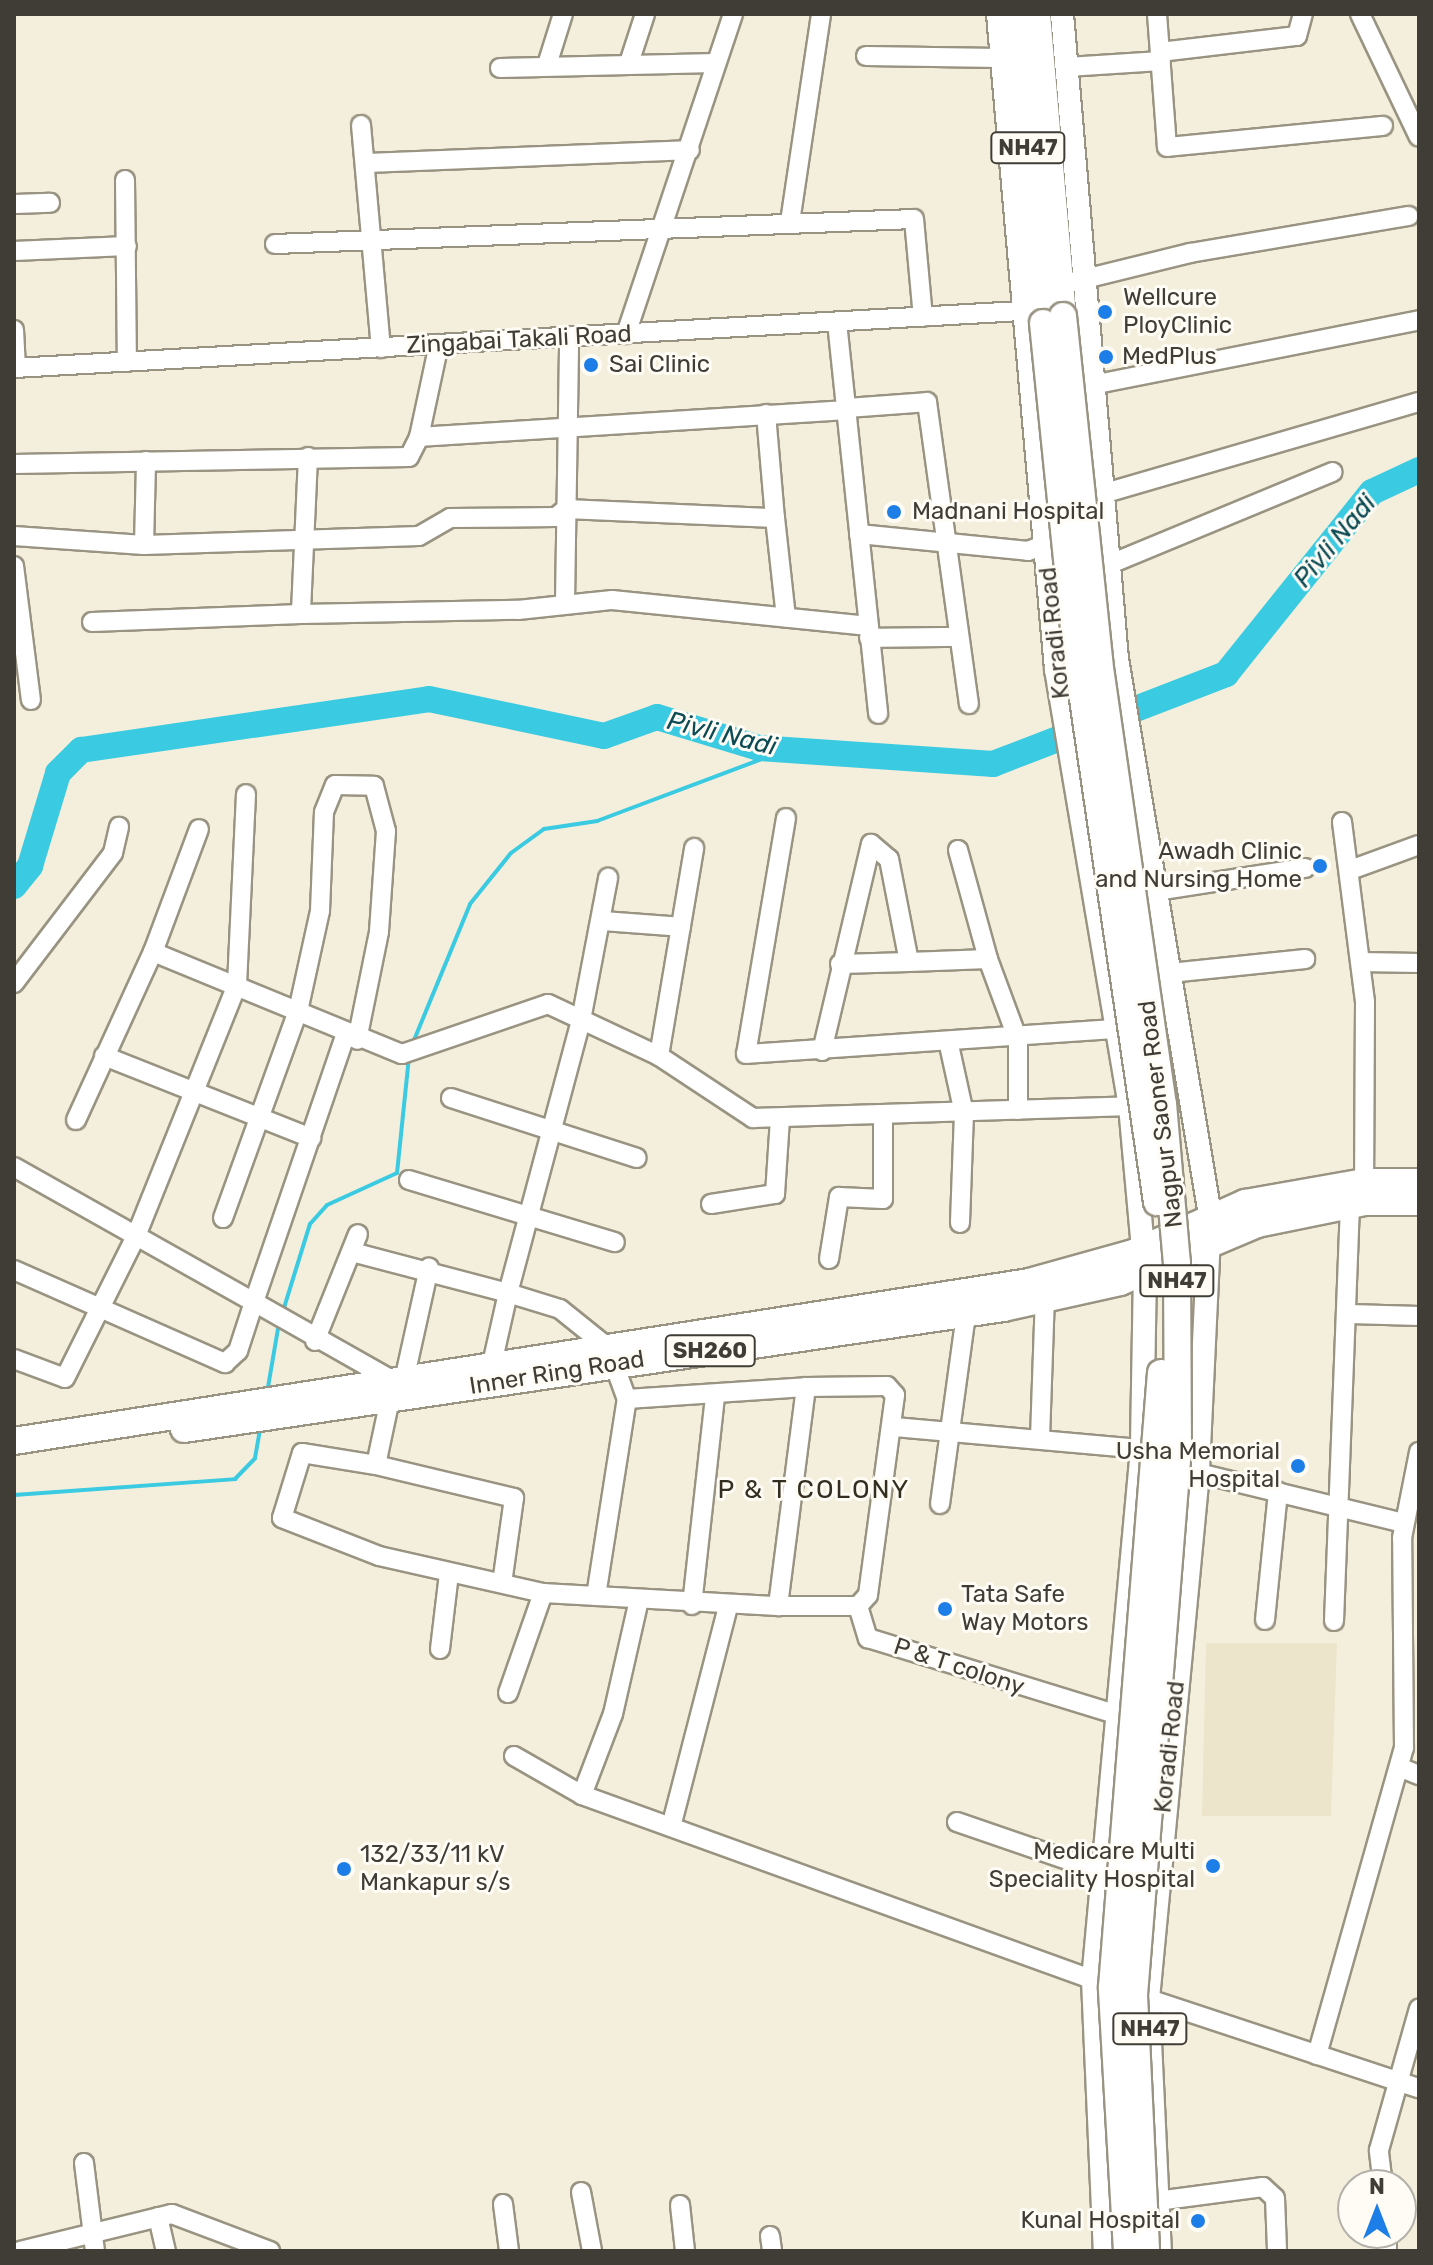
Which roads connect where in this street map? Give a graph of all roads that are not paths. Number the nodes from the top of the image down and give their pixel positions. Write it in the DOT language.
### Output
graph roads {
  1 [pos="563,14"];
  2 [pos="645,14"];
  3 [pos="733,14"];
  4 [pos="821,14"];
  5 [pos="998,14"];
  6 [pos="1019,14"];
  7 [pos="1037,14"];
  8 [pos="1062,14"];
  9 [pos="1157,14"];
  10 [pos="1303,14"];
  11 [pos="1360,14"];
  12 [pos="866,56"];
  13 [pos="1160,57"];
  14 [pos="1000,58"];
  15 [pos="630,60"];
  16 [pos="716,63"];
  17 [pos="547,65"];
  18 [pos="1067,67"];
  19 [pos="500,68"];
  20 [pos="361,125"];
  21 [pos="1383,126"];
  22 [pos="1419,137"];
  23 [pos="690,150"];
  24 [pos="370,163"];
  25 [pos="125,180"];
  26 [pos="14,194"];
  27 [pos="50,203"];
  28 [pos="15,204"];
  29 [pos="14,212"];
  30 [pos="1409,216"];
  31 [pos="790,222"];
  32 [pos="666,226"];
  33 [pos="375,240"];
  34 [pos="275,244"];
  35 [pos="127,246"];
  36 [pos="14,251"];
  37 [pos="1061,281"];
  38 [pos="1053,314"];
  39 [pos="923,317"];
  40 [pos="1419,320"];
  41 [pos="837,322"];
  42 [pos="14,330"];
  43 [pos="626,334"];
  44 [pos="569,337"];
  45 [pos="439,344"];
  46 [pos="381,348"];
  47 [pos="127,362"];
  48 [pos="15,368"];
  49 [pos="1092,385"];
  50 [pos="1419,402"];
  51 [pos="846,409"];
  52 [pos="766,414"];
  53 [pos="570,424"];
  54 [pos="419,437"];
  55 [pos="308,457"];
  56 [pos="146,461"];
  57 [pos="14,464"];
  58 [pos="1333,472"];
  59 [pos="1102,494"];
  60 [pos="566,509"];
  61 [pos="775,518"];
  62 [pos="859,534"];
  63 [pos="14,536"];
  64 [pos="304,536"];
  65 [pos="945,544"];
  66 [pos="1046,544"];
  67 [pos="144,545"];
  68 [pos="1108,565"];
  69 [pos="14,566"];
  70 [pos="565,603"];
  71 [pos="301,614"];
  72 [pos="786,617"];
  73 [pos="92,622"];
  74 [pos="869,632"];
  75 [pos="956,637"];
  76 [pos="31,700"];
  77 [pos="969,704"];
  78 [pos="878,714"];
  79 [pos="246,794"];
  80 [pos="786,818"];
  81 [pos="1342,822"];
  82 [pos="119,827"];
  83 [pos="1145,828"];
  84 [pos="199,829"];
  85 [pos="1088,843"];
  86 [pos="1419,845"];
  87 [pos="694,848"];
  88 [pos="958,850"];
  89 [pos="1305,868"];
  90 [pos="1353,869"];
  91 [pos="608,878"];
  92 [pos="1156,891"];
  93 [pos="602,921"];
  94 [pos="681,927"];
  95 [pos="153,952"];
  96 [pos="988,959"];
  97 [pos="1305,959"];
  98 [pos="909,962"];
  99 [pos="1361,962"];
  100 [pos="1419,963"];
  101 [pos="840,964"];
  102 [pos="1170,973"];
  103 [pos="14,983"];
  104 [pos="237,985"];
  105 [pos="298,1011"];
  106 [pos="581,1020"];
  107 [pos="1116,1029"];
  108 [pos="351,1038"];
  109 [pos="1018,1040"];
  110 [pos="949,1045"];
  111 [pos="822,1051"];
  112 [pos="104,1056"];
  113 [pos="659,1056"];
  114 [pos="195,1091"];
  115 [pos="451,1098"];
  116 [pos="1130,1106"];
  117 [pos="1018,1110"];
  118 [pos="964,1113"];
  119 [pos="258,1115"];
  120 [pos="883,1116"];
  121 [pos="780,1119"];
  122 [pos="76,1120"];
  123 [pos="552,1129"];
  124 [pos="311,1138"];
  125 [pos="637,1158"];
  126 [pos="14,1167"];
  127 [pos="409,1180"];
  128 [pos="1419,1182"];
  129 [pos="1205,1185"];
  130 [pos="1359,1197"];
  131 [pos="1419,1202"];
  132 [pos="1140,1203"];
  133 [pos="711,1204"];
  134 [pos="1210,1215"];
  135 [pos="223,1218"];
  136 [pos="533,1220"];
  137 [pos="960,1223"];
  138 [pos="358,1234"];
  139 [pos="136,1236"];
  140 [pos="615,1242"];
  141 [pos="1210,1244"];
  142 [pos="352,1252"];
  143 [pos="829,1259"];
  144 [pos="1144,1259"];
  145 [pos="429,1268"];
  146 [pos="14,1270"];
  147 [pos="508,1293"];
  148 [pos="1045,1298"];
  149 [pos="254,1302"];
  150 [pos="99,1310"];
  151 [pos="966,1314"];
  152 [pos="1350,1314"];
  153 [pos="1419,1316"];
  154 [pos="315,1341"];
  155 [pos="610,1355"];
  156 [pos="14,1359"];
  157 [pos="492,1364"];
  158 [pos="395,1385"];
  159 [pos="806,1387"];
  160 [pos="715,1395"];
  161 [pos="627,1399"];
  162 [pos="272,1411"];
  163 [pos="895,1427"];
  164 [pos="950,1430"];
  165 [pos="1040,1438"];
  166 [pos="14,1441"];
  167 [pos="1142,1449"];
  168 [pos="1419,1452"];
  169 [pos="14,1459"];
  170 [pos="376,1465"];
  171 [pos="1197,1482"];
  172 [pos="1278,1492"];
  173 [pos="1138,1494"];
  174 [pos="940,1504"];
  175 [pos="1333,1506"];
  176 [pos="1408,1535"];
  177 [pos="449,1573"];
  178 [pos="502,1583"];
  179 [pos="543,1593"];
  180 [pos="596,1596"];
  181 [pos="639,1600"];
  182 [pos="692,1605"];
  183 [pos="728,1606"];
  184 [pos="778,1606"];
  185 [pos="858,1606"];
  186 [pos="1265,1620"];
  187 [pos="1334,1621"];
  188 [pos="440,1649"];
  189 [pos="1410,1687"];
  190 [pos="508,1693"];
  191 [pos="1119,1715"];
  192 [pos="514,1756"];
  193 [pos="1399,1767"];
  194 [pos="1419,1775"];
  195 [pos="582,1795"];
  196 [pos="957,1822"];
  197 [pos="671,1827"];
  198 [pos="1099,1871"];
  199 [pos="1093,1980"];
  200 [pos="1148,1999"];
  201 [pos="1419,2009"];
  202 [pos="1317,2055"];
  203 [pos="1395,2080"];
  204 [pos="1419,2088"];
  205 [pos="84,2163"];
  206 [pos="1381,2169"];
  207 [pos="581,2192"];
  208 [pos="1157,2201"];
  209 [pos="503,2204"];
  210 [pos="680,2205"];
  211 [pos="158,2217"];
  212 [pos="91,2231"];
  213 [pos="20,2251"];
  214 [pos="95,2251"];
  215 [pos="166,2251"];
  216 [pos="270,2251"];
  217 [pos="509,2251"];
  218 [pos="592,2251"];
  219 [pos="685,2251"];
  220 [pos="1105,2251"];
  221 [pos="1127,2251"];
  222 [pos="1146,2251"];
  223 [pos="1160,2251"];
  224 [pos="1277,2251"];
  1 -- 17 [label="street"];
  2 -- 15 [label="street"];
  3 -- 16 [label="street"];
  4 -- 31 [label="street"];
  5 -- 14 [label="main road, Koradi Road"];
  6 -- 37 [label="highway, NH47"];
  7 -- 37 [label="highway, NH47"];
  8 -- 18 [label="main road"];
  9 -- 13 [label="street"];
  10 -- 13 [label="street"];
  11 -- 22 [label="street"];
  12 -- 14 [label="street"];
  13 -- 18 [label="street"];
  13 -- 21 [label="street"];
  14 -- 38 [label="main road, Koradi Road"];
  15 -- 16 [label="street"];
  15 -- 17 [label="street"];
  16 -- 23 [label="street"];
  17 -- 19 [label="street"];
  18 -- 37 [label="main road"];
  20 -- 24 [label="street"];
  23 -- 24 [label="street"];
  23 -- 32 [label="street"];
  24 -- 33 [label="street"];
  25 -- 35 [label="street"];
  26 -- 28 [label="street"];
  27 -- 28 [label="street"];
  28 -- 29 [label="street"];
  30 -- 37 [label="street"];
  31 -- 32 [label="street"];
  31 -- 39 [label="street"];
  32 -- 33 [label="street"];
  32 -- 43 [label="street"];
  33 -- 34 [label="street"];
  33 -- 46 [label="street"];
  35 -- 36 [label="street"];
  35 -- 47 [label="street"];
  37 -- 38 [label="highway, Koradi Road / NH47"];
  37 -- 38 [label="main road"];
  38 -- 39 [label="street, Zingabai Takali Road"];
  38 -- 49 [label="main road"];
  38 -- 66 [label="main road, Koradi Road"];
  38 -- 221 [label="highway, Nagpur Saoner Road / NH47, bridge"];
  38 -- 222 [label="highway, Nagpur Saoner Road / NH47, bridge"];
  39 -- 41 [label="street, Zingabai Takali Road"];
  40 -- 49 [label="street"];
  41 -- 43 [label="street, Zingabai Takali Road"];
  41 -- 51 [label="street"];
  42 -- 48 [label="street"];
  43 -- 44 [label="street, Zingabai Takali Road"];
  44 -- 45 [label="street, Zingabai Takali Road"];
  44 -- 53 [label="street"];
  45 -- 46 [label="street, Zingabai Takali Road"];
  45 -- 54 [label="street"];
  46 -- 47 [label="street, Zingabai Takali Road"];
  47 -- 48 [label="street, Zingabai Takali Road"];
  49 -- 59 [label="main road"];
  50 -- 59 [label="street"];
  51 -- 52 [label="street"];
  51 -- 62 [label="street"];
  51 -- 65 [label="street"];
  52 -- 53 [label="street"];
  52 -- 61 [label="street"];
  53 -- 54 [label="street"];
  53 -- 60 [label="street"];
  54 -- 55 [label="street"];
  55 -- 56 [label="street"];
  55 -- 64 [label="street"];
  56 -- 57 [label="street"];
  56 -- 67 [label="street"];
  58 -- 68 [label="street"];
  59 -- 68 [label="main road"];
  60 -- 61 [label="street"];
  60 -- 64 [label="street"];
  60 -- 70 [label="street"];
  61 -- 72 [label="street"];
  62 -- 65 [label="street"];
  62 -- 74 [label="street"];
  63 -- 67 [label="street"];
  64 -- 67 [label="street"];
  64 -- 71 [label="street"];
  65 -- 66 [label="street"];
  65 -- 75 [label="street"];
  66 -- 85 [label="main road, Koradi Road"];
  68 -- 83 [label="main road"];
  69 -- 76 [label="street"];
  70 -- 71 [label="street"];
  70 -- 72 [label="street"];
  71 -- 73 [label="street"];
  72 -- 74 [label="street"];
  74 -- 75 [label="street"];
  74 -- 78 [label="street"];
  75 -- 77 [label="street"];
  79 -- 104 [label="street"];
  80 -- 111 [label="street"];
  81 -- 90 [label="street"];
  82 -- 103 [label="street"];
  83 -- 85 [label="main road"];
  83 -- 92 [label="main road"];
  84 -- 95 [label="street"];
  85 -- 107 [label="main road, Koradi Road"];
  86 -- 90 [label="street"];
  87 -- 94 [label="street"];
  88 -- 96 [label="street"];
  89 -- 92 [label="street"];
  90 -- 99 [label="street"];
  91 -- 93 [label="street"];
  92 -- 102 [label="main road"];
  93 -- 94 [label="street"];
  93 -- 106 [label="street"];
  94 -- 113 [label="street"];
  95 -- 104 [label="street"];
  95 -- 112 [label="street"];
  96 -- 98 [label="street"];
  96 -- 109 [label="street"];
  97 -- 102 [label="street"];
  98 -- 101 [label="street"];
  98 -- 101 [label="street"];
  99 -- 100 [label="street"];
  99 -- 130 [label="street"];
  101 -- 111 [label="street"];
  102 -- 129 [label="main road"];
  104 -- 105 [label="street"];
  104 -- 114 [label="street"];
  105 -- 108 [label="street"];
  105 -- 108 [label="street"];
  105 -- 119 [label="street"];
  106 -- 108 [label="street"];
  106 -- 113 [label="street"];
  106 -- 123 [label="street"];
  107 -- 109 [label="street"];
  107 -- 116 [label="main road, Koradi Road"];
  108 -- 124 [label="street"];
  109 -- 110 [label="street"];
  109 -- 117 [label="street"];
  110 -- 111 [label="street"];
  110 -- 118 [label="street"];
  112 -- 114 [label="street"];
  112 -- 122 [label="street"];
  113 -- 121 [label="street"];
  114 -- 119 [label="street"];
  114 -- 139 [label="street"];
  115 -- 123 [label="street"];
  116 -- 117 [label="street"];
  116 -- 132 [label="main road, Koradi Road"];
  117 -- 118 [label="street"];
  118 -- 120 [label="street"];
  118 -- 137 [label="street"];
  119 -- 124 [label="street"];
  119 -- 135 [label="street"];
  120 -- 121 [label="street"];
  120 -- 143 [label="street"];
  121 -- 133 [label="street"];
  123 -- 125 [label="street"];
  123 -- 136 [label="street"];
  124 -- 149 [label="street"];
  126 -- 139 [label="street"];
  127 -- 136 [label="street"];
  128 -- 130 [label="highway, SH260"];
  129 -- 132 [label="main road"];
  129 -- 134 [label="main road"];
  130 -- 131 [label="highway, SH260"];
  130 -- 134 [label="highway, SH260"];
  130 -- 141 [label="highway, SH260"];
  130 -- 152 [label="street"];
  132 -- 144 [label="main road, Koradi Road"];
  134 -- 141 [label="main road, NH47"];
  134 -- 144 [label="highway, SH260"];
  136 -- 140 [label="street"];
  136 -- 147 [label="street"];
  138 -- 142 [label="street"];
  139 -- 149 [label="street"];
  139 -- 150 [label="street"];
  141 -- 144 [label="highway, SH260"];
  141 -- 171 [label="main road, Koradi Road / NH47"];
  142 -- 145 [label="street"];
  142 -- 154 [label="street"];
  144 -- 148 [label="highway, Inner Ring Road / SH260"];
  144 -- 155 [label="highway, Inner Ring Road / SH260"];
  144 -- 167 [label="main road, Koradi Road"];
  145 -- 147 [label="street"];
  145 -- 158 [label="street"];
  146 -- 150 [label="street"];
  147 -- 155 [label="street"];
  147 -- 157 [label="street"];
  148 -- 151 [label="highway, Inner Ring Road / SH260"];
  148 -- 165 [label="street"];
  149 -- 150 [label="street"];
  149 -- 154 [label="street"];
  150 -- 156 [label="street"];
  151 -- 155 [label="highway, Inner Ring Road / SH260"];
  151 -- 164 [label="street"];
  152 -- 153 [label="street"];
  152 -- 175 [label="street"];
  154 -- 158 [label="street"];
  155 -- 157 [label="highway, Inner Ring Road / SH260"];
  155 -- 158 [label="highway, Inner Ring Road / SH260"];
  155 -- 161 [label="street"];
  157 -- 158 [label="highway, Inner Ring Road / SH260"];
  158 -- 162 [label="highway, Inner Ring Road / SH260"];
  158 -- 170 [label="street"];
  159 -- 160 [label="street"];
  159 -- 163 [label="street"];
  159 -- 184 [label="street"];
  160 -- 161 [label="street"];
  160 -- 182 [label="street"];
  161 -- 180 [label="street"];
  162 -- 166 [label="highway, Inner Ring Road / SH260"];
  162 -- 169 [label="highway, Inner Ring Road / SH260"];
  163 -- 164 [label="street"];
  163 -- 185 [label="street"];
  164 -- 165 [label="street"];
  164 -- 174 [label="street"];
  165 -- 167 [label="street"];
  167 -- 173 [label="main road, Koradi Road"];
  168 -- 176 [label="street"];
  170 -- 177 [label="street"];
  170 -- 178 [label="street"];
  171 -- 172 [label="street"];
  171 -- 173 [label="main road"];
  171 -- 200 [label="main road, Koradi Road / NH47"];
  172 -- 175 [label="street"];
  172 -- 186 [label="street"];
  173 -- 191 [label="main road, Koradi Road"];
  175 -- 176 [label="street"];
  175 -- 187 [label="street"];
  176 -- 189 [label="street"];
  177 -- 178 [label="street"];
  177 -- 188 [label="street"];
  178 -- 179 [label="street"];
  179 -- 180 [label="street"];
  179 -- 190 [label="street"];
  180 -- 181 [label="street"];
  181 -- 182 [label="street"];
  181 -- 195 [label="street"];
  182 -- 183 [label="street"];
  183 -- 184 [label="street"];
  183 -- 197 [label="street"];
  184 -- 185 [label="street"];
  185 -- 191 [label="street, P & T colony"];
  189 -- 193 [label="street"];
  191 -- 198 [label="main road, Koradi Road"];
  192 -- 195 [label="street"];
  193 -- 194 [label="street"];
  193 -- 202 [label="street"];
  195 -- 197 [label="street"];
  196 -- 198 [label="street"];
  197 -- 199 [label="street"];
  198 -- 199 [label="main road, Koradi Road"];
  199 -- 200 [label="street"];
  199 -- 220 [label="main road, Koradi Road"];
  200 -- 202 [label="street"];
  200 -- 208 [label="main road, Koradi Road / NH47"];
  201 -- 203 [label="street"];
  202 -- 203 [label="street"];
  203 -- 204 [label="street"];
  203 -- 206 [label="street"];
  205 -- 212 [label="street"];
  207 -- 218 [label="street"];
  208 -- 223 [label="main road, Koradi Road / NH47"];
  208 -- 224 [label="street"];
  209 -- 217 [label="street"];
  210 -- 219 [label="street"];
  211 -- 212 [label="street"];
  211 -- 215 [label="street"];
  211 -- 216 [label="street"];
  212 -- 213 [label="street"];
  212 -- 214 [label="street"];
}
